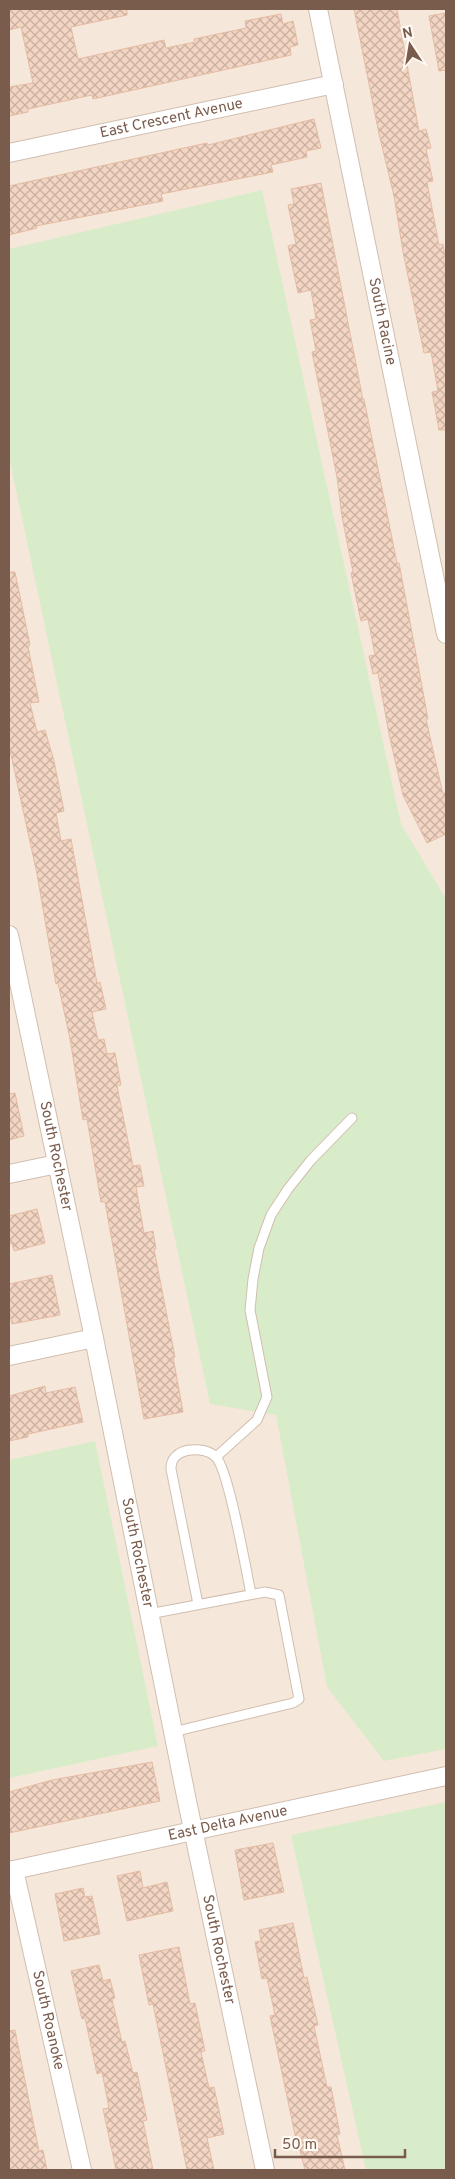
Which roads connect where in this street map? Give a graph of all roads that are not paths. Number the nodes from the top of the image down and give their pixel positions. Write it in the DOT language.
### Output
graph roads {
  1 [pos="318,9"];
  2 [pos="334,84"];
  3 [pos="9,153"];
  4 [pos="446,634"];
  5 [pos="9,935"];
  6 [pos="14,986"];
  7 [pos="352,1118"];
  8 [pos="57,1164"];
  9 [pos="9,1174"];
  10 [pos="94,1338"];
  11 [pos="9,1356"];
  12 [pos="216,1456"];
  13 [pos="251,1594"];
  14 [pos="198,1604"];
  15 [pos="149,1614"];
  16 [pos="173,1732"];
  17 [pos="446,1776"];
  18 [pos="194,1832"];
  19 [pos="11,1870"];
  20 [pos="82,2170"];
  21 [pos="264,2170"];
  1 -- 2 [label="street, South Racine"];
  2 -- 3 [label="street, East Crescent Avenue"];
  2 -- 4 [label="street, South Racine"];
  5 -- 6 [label="street, South Rochester"];
  6 -- 8 [label="street, South Rochester"];
  7 -- 12 [label="lane"];
  8 -- 9 [label="street"];
  8 -- 10 [label="street, South Rochester"];
  10 -- 11 [label="street"];
  10 -- 15 [label="street, South Rochester"];
  12 -- 13 [label="lane"];
  12 -- 14 [label="lane"];
  13 -- 14 [label="lane"];
  13 -- 16 [label="lane"];
  14 -- 15 [label="lane"];
  15 -- 16 [label="street, South Rochester"];
  16 -- 18 [label="street, South Rochester"];
  17 -- 18 [label="street, East Delta Avenue"];
  18 -- 19 [label="street, East Delta Avenue"];
  18 -- 21 [label="street, South Rochester"];
  19 -- 20 [label="street, South Roanoke"];
}
